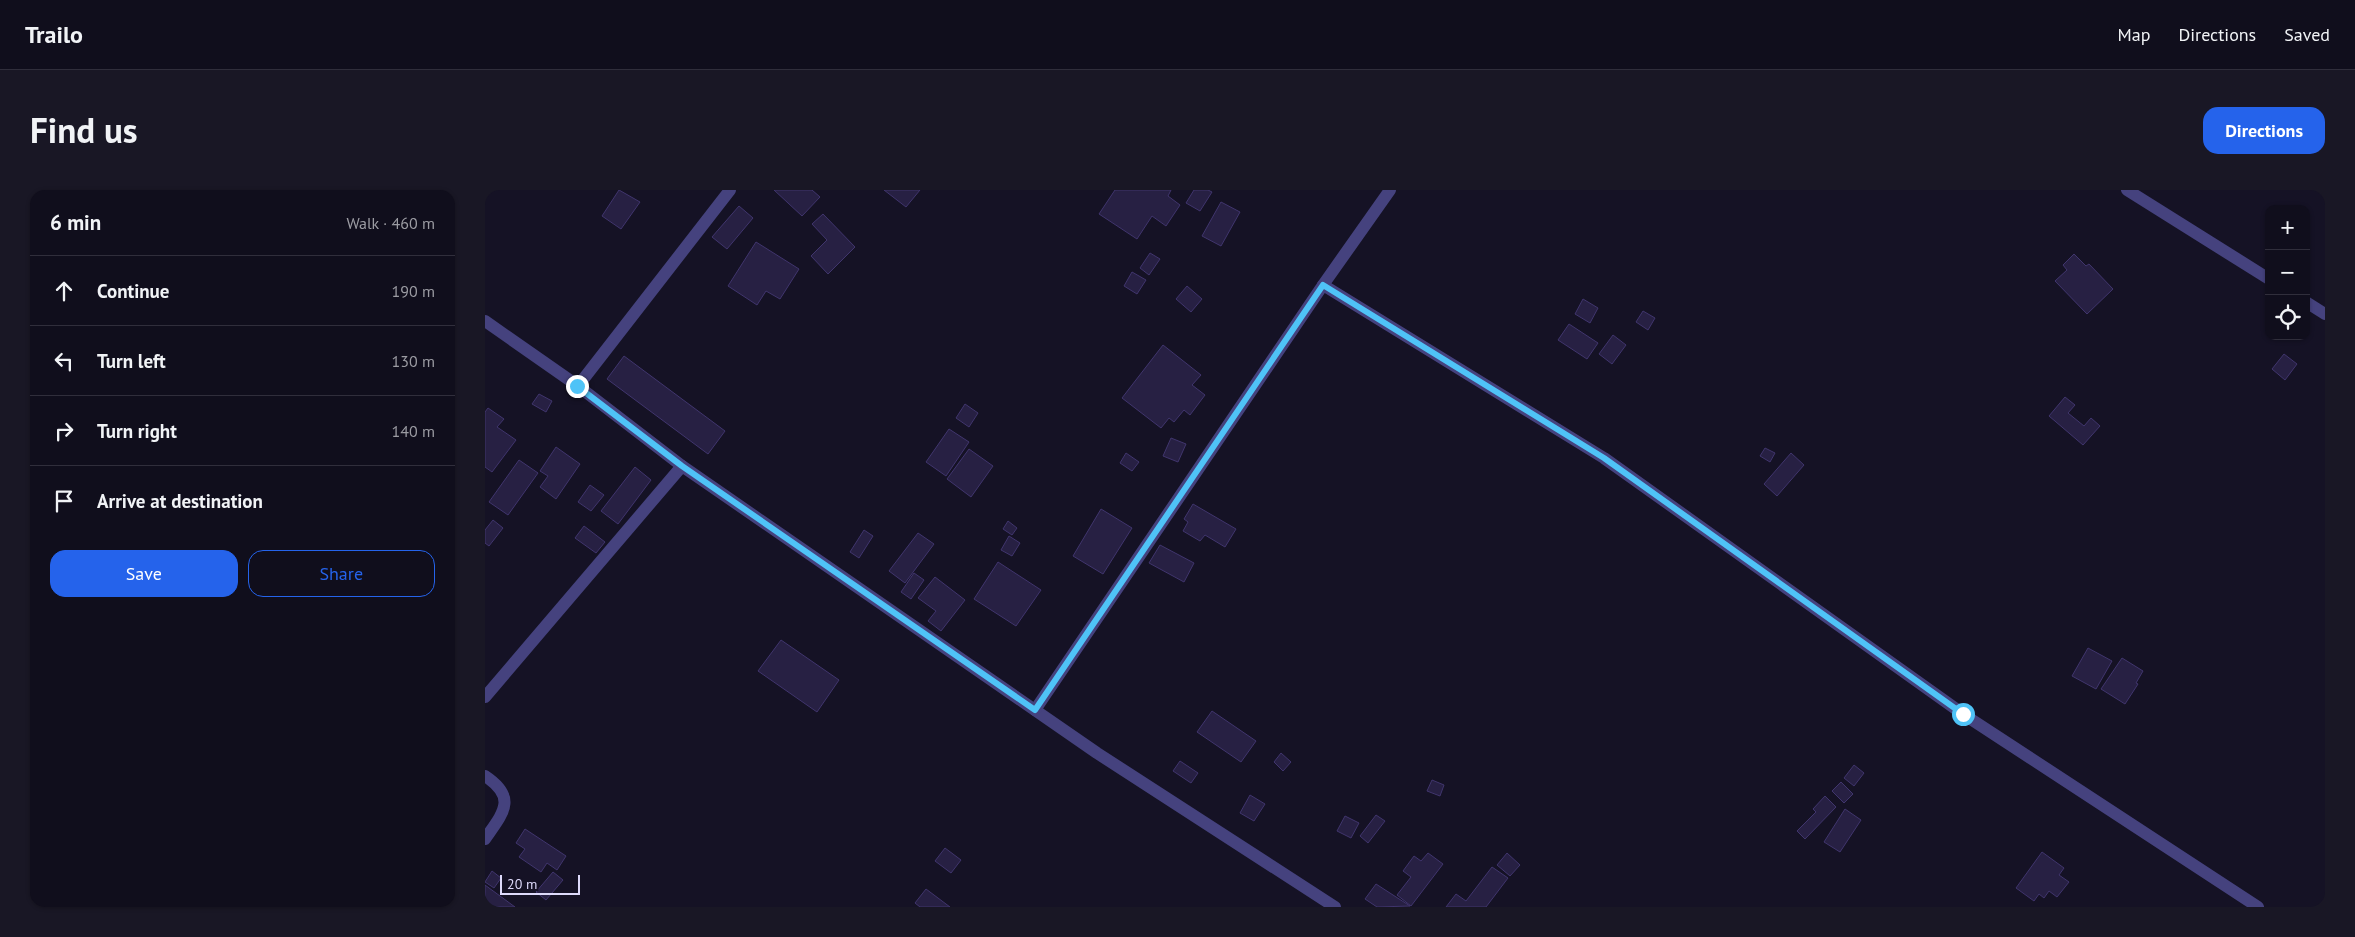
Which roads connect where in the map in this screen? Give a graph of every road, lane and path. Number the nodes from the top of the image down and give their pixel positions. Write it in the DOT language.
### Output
graph roads {
  1 [pos="730,190"];
  2 [pos="1390,190"];
  3 [pos="2127,190"];
  4 [pos="2265,276"];
  5 [pos="1323,285"];
  6 [pos="2310,305"];
  7 [pos="2325,314"];
  8 [pos="485,322"];
  9 [pos="577,386"];
  10 [pos="682,466"];
  11 [pos="485,697"];
  12 [pos="1035,710"];
  13 [pos="485,776"];
  14 [pos="485,839"];
  15 [pos="1335,907"];
  16 [pos="2258,907"];
  1 -- 9 [label="street"];
  2 -- 5 [label="street"];
  3 -- 4 [label="street"];
  5 -- 12 [label="street"];
  5 -- 16 [label="street"];
  6 -- 7 [label="street"];
  8 -- 9 [label="street"];
  9 -- 10 [label="street"];
  10 -- 11 [label="street"];
  10 -- 12 [label="street"];
  12 -- 15 [label="street"];
  13 -- 14 [label="street"];
}
